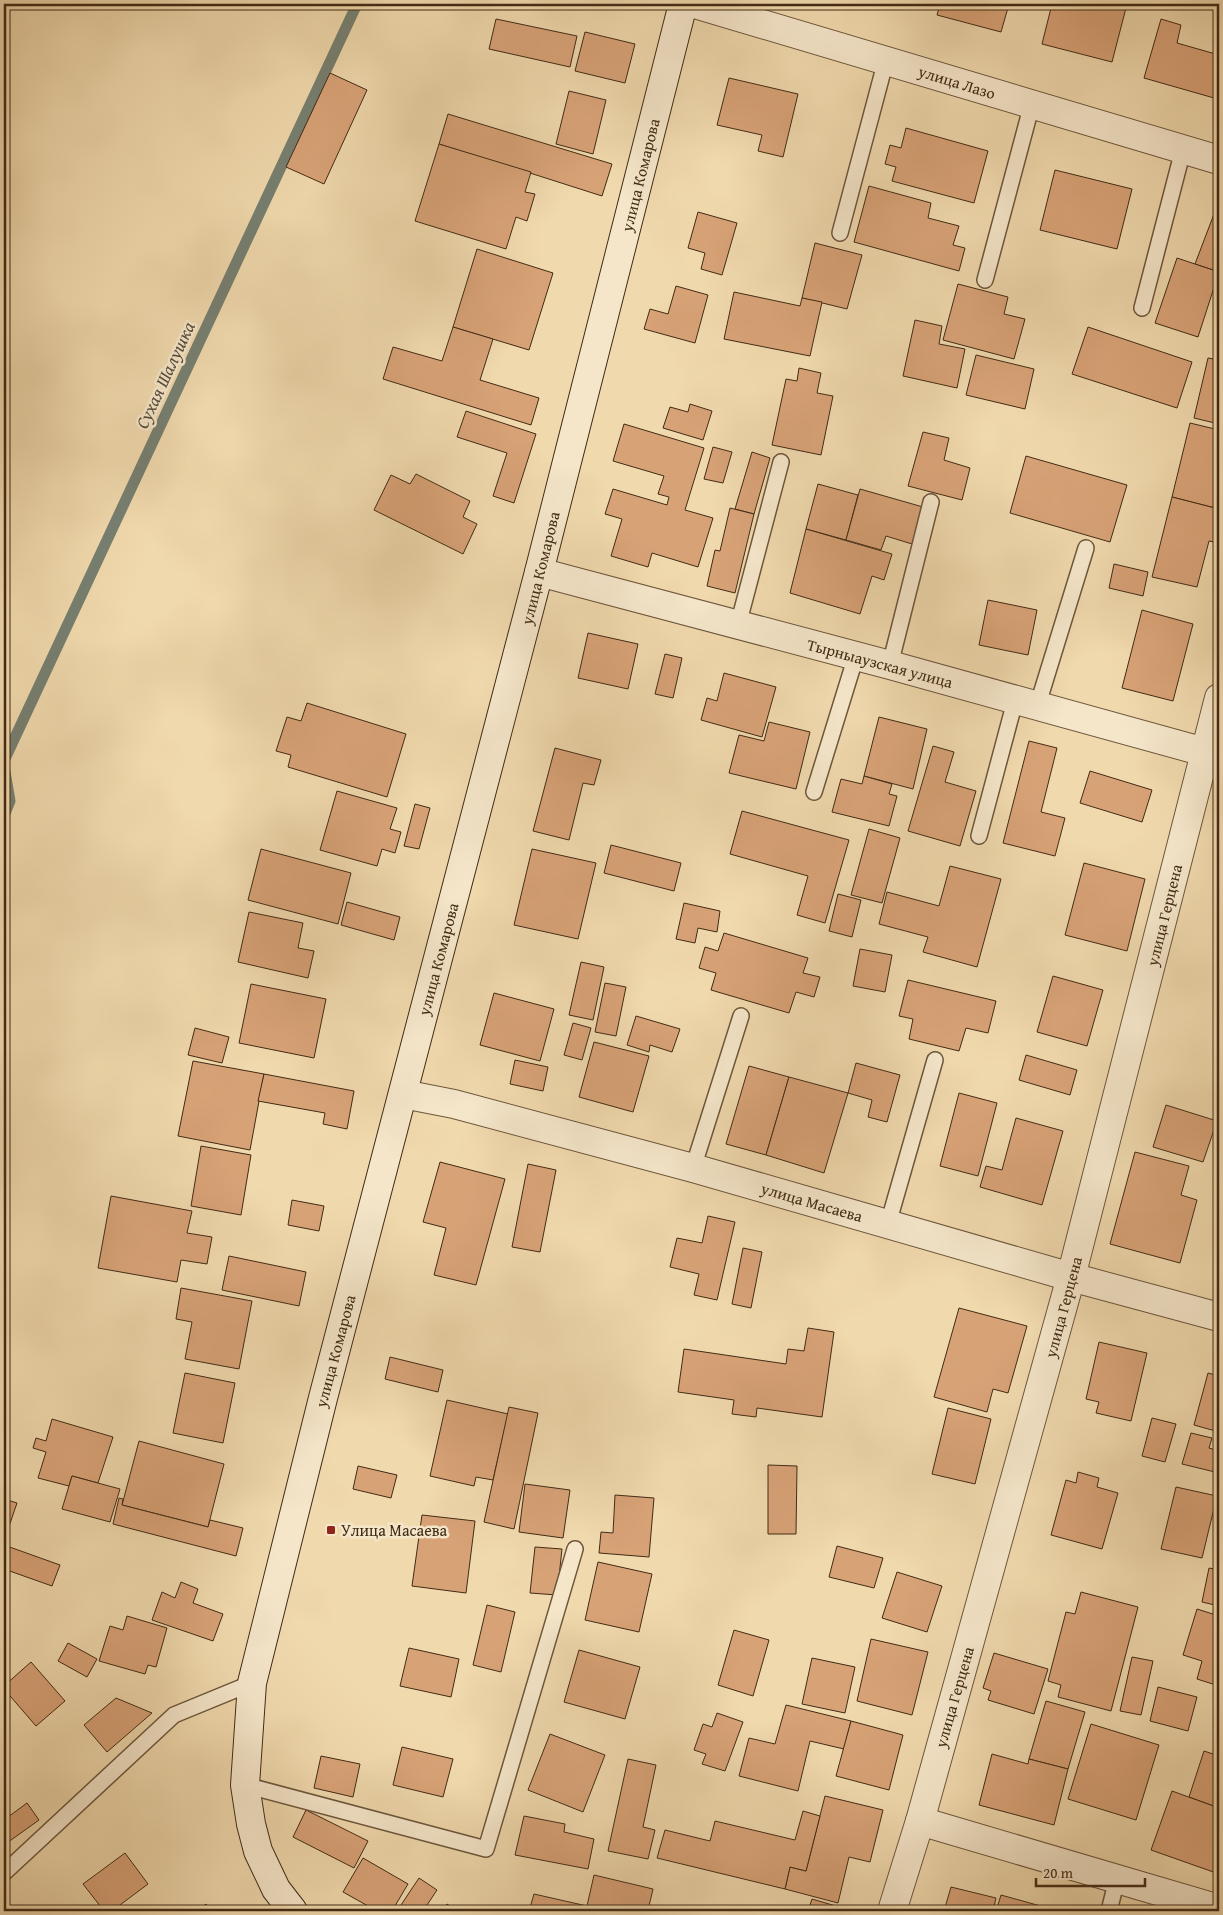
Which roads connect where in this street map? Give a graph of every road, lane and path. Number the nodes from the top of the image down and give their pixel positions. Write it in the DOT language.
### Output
graph roads {
  1 [pos="683,4"];
  2 [pos="695,4"];
  3 [pos="886,60"];
  4 [pos="1032,104"];
  5 [pos="1183,150"];
  6 [pos="1219,160"];
  7 [pos="840,233"];
  8 [pos="986,280"];
  9 [pos="1142,308"];
  10 [pos="781,462"];
  11 [pos="931,502"];
  12 [pos="1086,548"];
  13 [pos="539,572"];
  14 [pos="738,625"];
  15 [pos="856,656"];
  16 [pos="890,665"];
  17 [pos="1219,698"];
  18 [pos="1026,704"];
  19 [pos="1212,754"];
  20 [pos="814,792"];
  21 [pos="979,836"];
  22 [pos="741,1016"];
  23 [pos="935,1060"];
  24 [pos="403,1094"];
  25 [pos="693,1168"];
  26 [pos="888,1224"];
  27 [pos="1071,1277"];
  28 [pos="1219,1317"];
  29 [pos="575,1549"];
  30 [pos="252,1683"];
  31 [pos="245,1785"];
  32 [pos="920,1821"];
  33 [pos="4,1873"];
  34 [pos="1117,1879"];
  35 [pos="1219,1909"];
  36 [pos="293,1911"];
  37 [pos="892,1911"];
  38 [pos="1109,1911"];
  1 -- 13 [label="street, улица Комарова"];
  2 -- 3 [label="street, улица Лазо"];
  3 -- 4 [label="street, улица Лазо"];
  3 -- 7 [label="lane"];
  4 -- 5 [label="street, улица Лазо"];
  4 -- 8 [label="lane"];
  5 -- 6 [label="street, улица Лазо"];
  5 -- 9 [label="lane"];
  10 -- 14 [label="lane"];
  11 -- 16 [label="lane"];
  12 -- 18 [label="lane"];
  13 -- 14 [label="street, Тырныаузская улица"];
  13 -- 24 [label="street, улица Комарова"];
  14 -- 15 [label="street, Тырныаузская улица"];
  15 -- 16 [label="street, Тырныаузская улица"];
  15 -- 20 [label="lane"];
  16 -- 18 [label="street, Тырныаузская улица"];
  17 -- 19 [label="street, улица Герцена"];
  18 -- 19 [label="street, Тырныаузская улица"];
  18 -- 21 [label="lane"];
  19 -- 27 [label="street, улица Герцена"];
  22 -- 25 [label="lane"];
  23 -- 26 [label="lane"];
  24 -- 25 [label="street, улица Масаева"];
  24 -- 30 [label="street, улица Комарова"];
  25 -- 26 [label="street, улица Масаева"];
  26 -- 27 [label="street, улица Масаева"];
  27 -- 28 [label="street, улица Масаева"];
  27 -- 32 [label="street, улица Герцена"];
  29 -- 31 [label="lane"];
  30 -- 31 [label="street, улица Комарова"];
  30 -- 33 [label="lane"];
  31 -- 36 [label="street, улица Комарова"];
  32 -- 34 [label="street"];
  32 -- 37 [label="street, улица Герцена"];
  34 -- 35 [label="street"];
  34 -- 38 [label="lane"];
}
